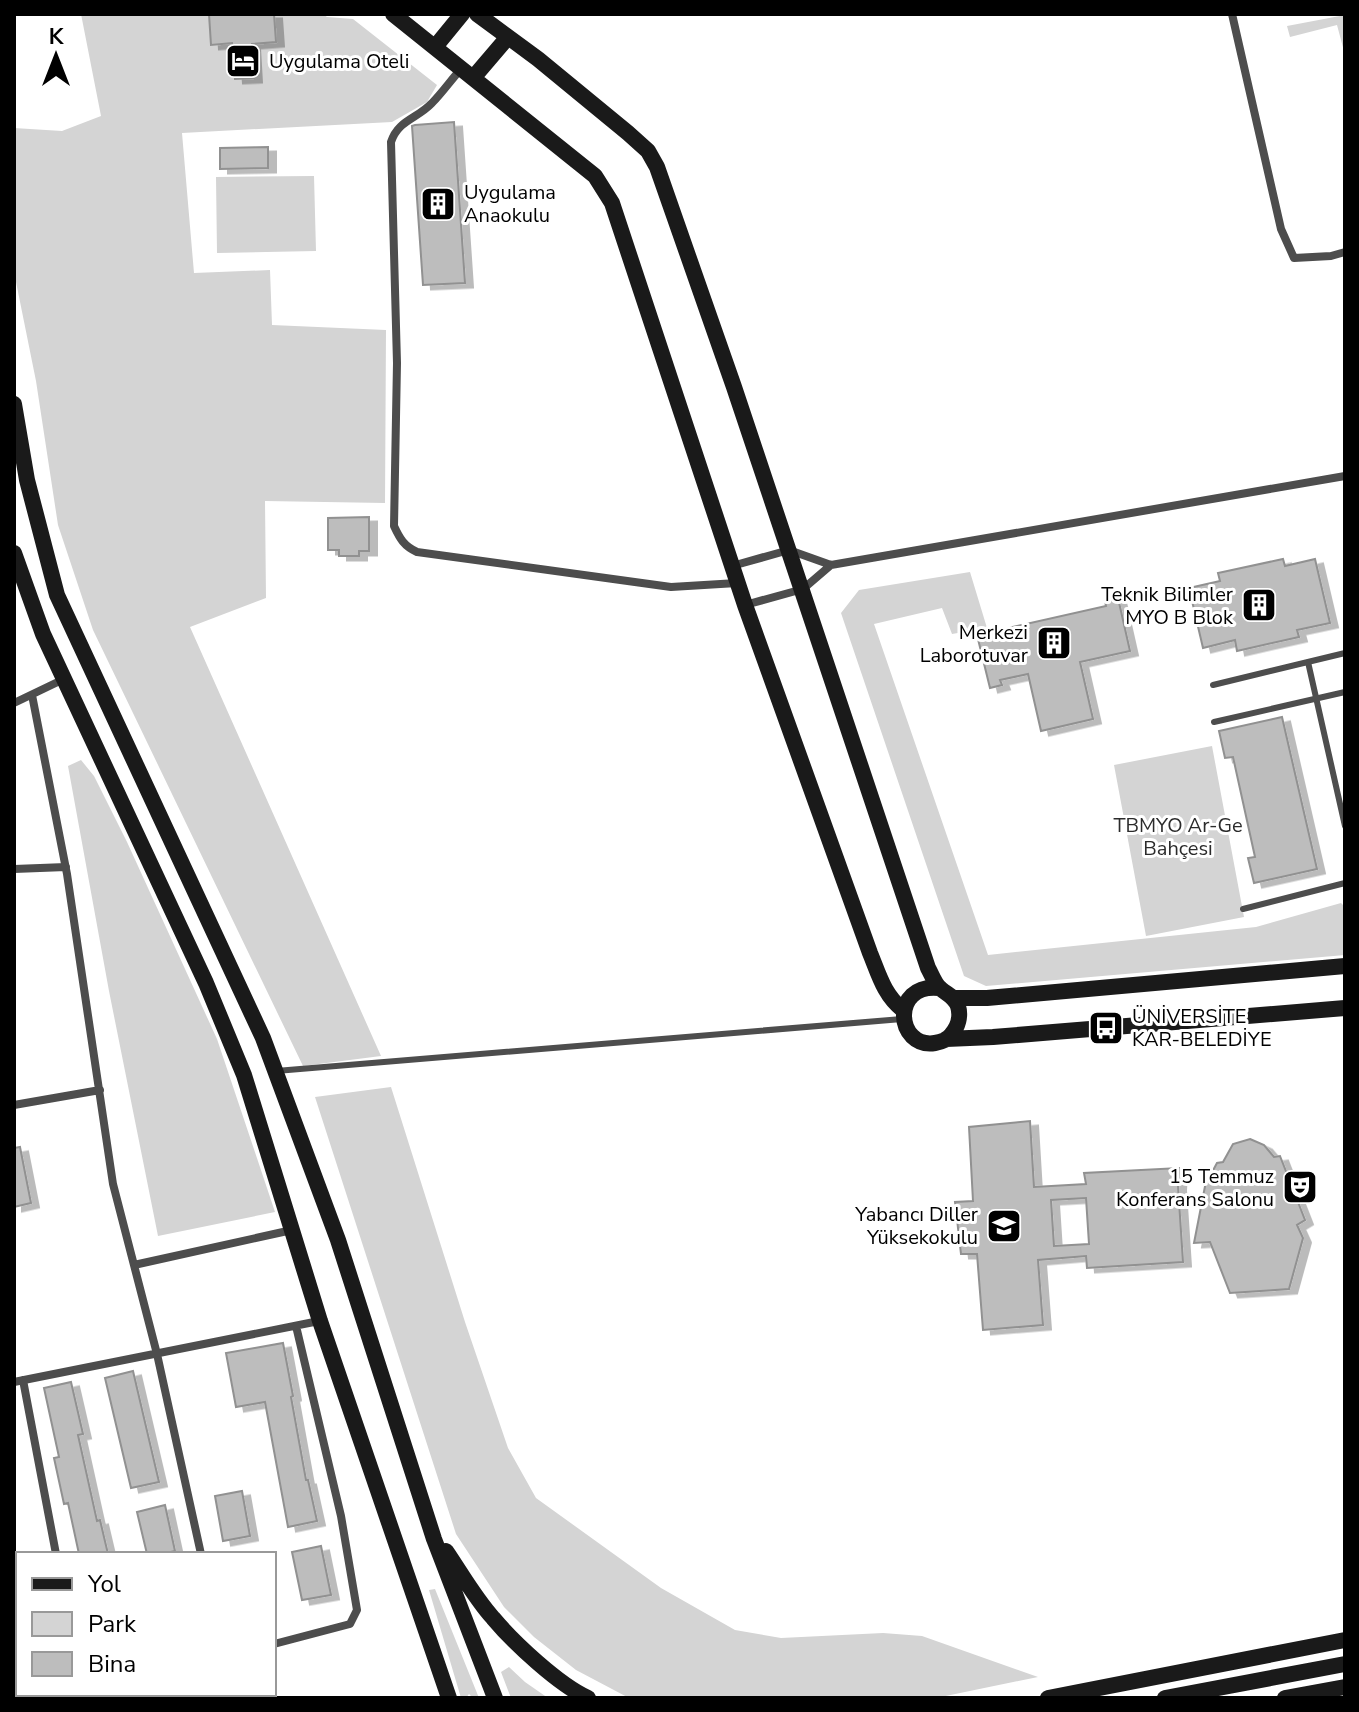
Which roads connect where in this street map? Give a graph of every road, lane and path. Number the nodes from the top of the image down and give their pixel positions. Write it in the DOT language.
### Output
graph roads {
  1 [pos="393,14"];
  2 [pos="462,14"];
  3 [pos="477,14"];
  4 [pos="1232,14"];
  5 [pos="508,37"];
  6 [pos="435,47"];
  7 [pos="467,74"];
  8 [pos="1345,252"];
  9 [pos="14,404"];
  10 [pos="1345,476"];
  11 [pos="789,550"];
  12 [pos="14,553"];
  13 [pos="831,565"];
  14 [pos="732,566"];
  15 [pos="737,583"];
  16 [pos="803,589"];
  17 [pos="745,605"];
  18 [pos="1345,653"];
  19 [pos="1308,662"];
  20 [pos="64,679"];
  21 [pos="1213,685"];
  22 [pos="1345,692"];
  23 [pos="32,695"];
  24 [pos="1316,698"];
  25 [pos="14,703"];
  26 [pos="1214,722"];
  27 [pos="1345,826"];
  28 [pos="66,867"];
  29 [pos="14,869"];
  30 [pos="1345,883"];
  31 [pos="1243,909"];
  32 [pos="1345,966"];
  33 [pos="946,993"];
  34 [pos="1345,1008"];
  35 [pos="903,1015"];
  36 [pos="946,1039"];
  37 [pos="276,1071"];
  38 [pos="100,1090"];
  39 [pos="14,1105"];
  40 [pos="292,1230"];
  41 [pos="134,1265"];
  42 [pos="320,1321"];
  43 [pos="296,1326"];
  44 [pos="157,1354"];
  45 [pos="18,1381"];
  46 [pos="431,1530"];
  47 [pos="56,1552"];
  48 [pos="201,1552"];
  49 [pos="1345,1640"];
  50 [pos="276,1643"];
  51 [pos="1345,1664"];
  52 [pos="439,1665"];
  53 [pos="1345,1687"];
  54 [pos="438,1698"];
  55 [pos="449,1698"];
  56 [pos="495,1698"];
  57 [pos="588,1698"];
  58 [pos="1048,1698"];
  59 [pos="1165,1698"];
  60 [pos="1285,1698"];
  1 -- 6 [label="main road"];
  2 -- 6 [label="main road"];
  3 -- 5 [label="main road"];
  4 -- 8 [label="street"];
  5 -- 7 [label="main road"];
  5 -- 11 [label="main road"];
  6 -- 7 [label="main road"];
  7 -- 14 [label="main road"];
  7 -- 15 [label="street"];
  9 -- 37 [label="main road"];
  10 -- 13 [label="street"];
  11 -- 13 [label="street"];
  11 -- 14 [label="street"];
  11 -- 16 [label="main road"];
  12 -- 20 [label="main road"];
  13 -- 16 [label="street"];
  14 -- 15 [label="main road"];
  15 -- 17 [label="main road"];
  16 -- 17 [label="street"];
  16 -- 33 [label="main road"];
  17 -- 35 [label="main road"];
  18 -- 19 [label="lane"];
  19 -- 21 [label="lane"];
  19 -- 24 [label="lane"];
  20 -- 23 [label="street"];
  20 -- 40 [label="main road"];
  22 -- 24 [label="lane"];
  23 -- 25 [label="street"];
  23 -- 28 [label="street"];
  24 -- 26 [label="lane"];
  24 -- 27 [label="lane"];
  28 -- 29 [label="street"];
  28 -- 38 [label="street"];
  30 -- 31 [label="lane"];
  32 -- 33 [label="main road"];
  33 -- 35 [label="main road"];
  33 -- 36 [label="main road"];
  34 -- 36 [label="main road"];
  35 -- 36 [label="main road"];
  35 -- 37 [label="lane"];
  37 -- 46 [label="main road"];
  38 -- 39 [label="street"];
  38 -- 41 [label="street"];
  40 -- 41 [label="street"];
  40 -- 42 [label="main road"];
  41 -- 44 [label="street"];
  42 -- 43 [label="street"];
  42 -- 52 [label="main road"];
  43 -- 44 [label="street"];
  43 -- 50 [label="street"];
  44 -- 45 [label="street"];
  44 -- 48 [label="street"];
  45 -- 47 [label="street"];
  46 -- 56 [label="main road"];
  46 -- 57 [label="main road"];
  49 -- 58 [label="main road"];
  51 -- 59 [label="main road"];
  52 -- 54 [label="main road"];
  52 -- 55 [label="main road"];
  53 -- 60 [label="main road"];
}
